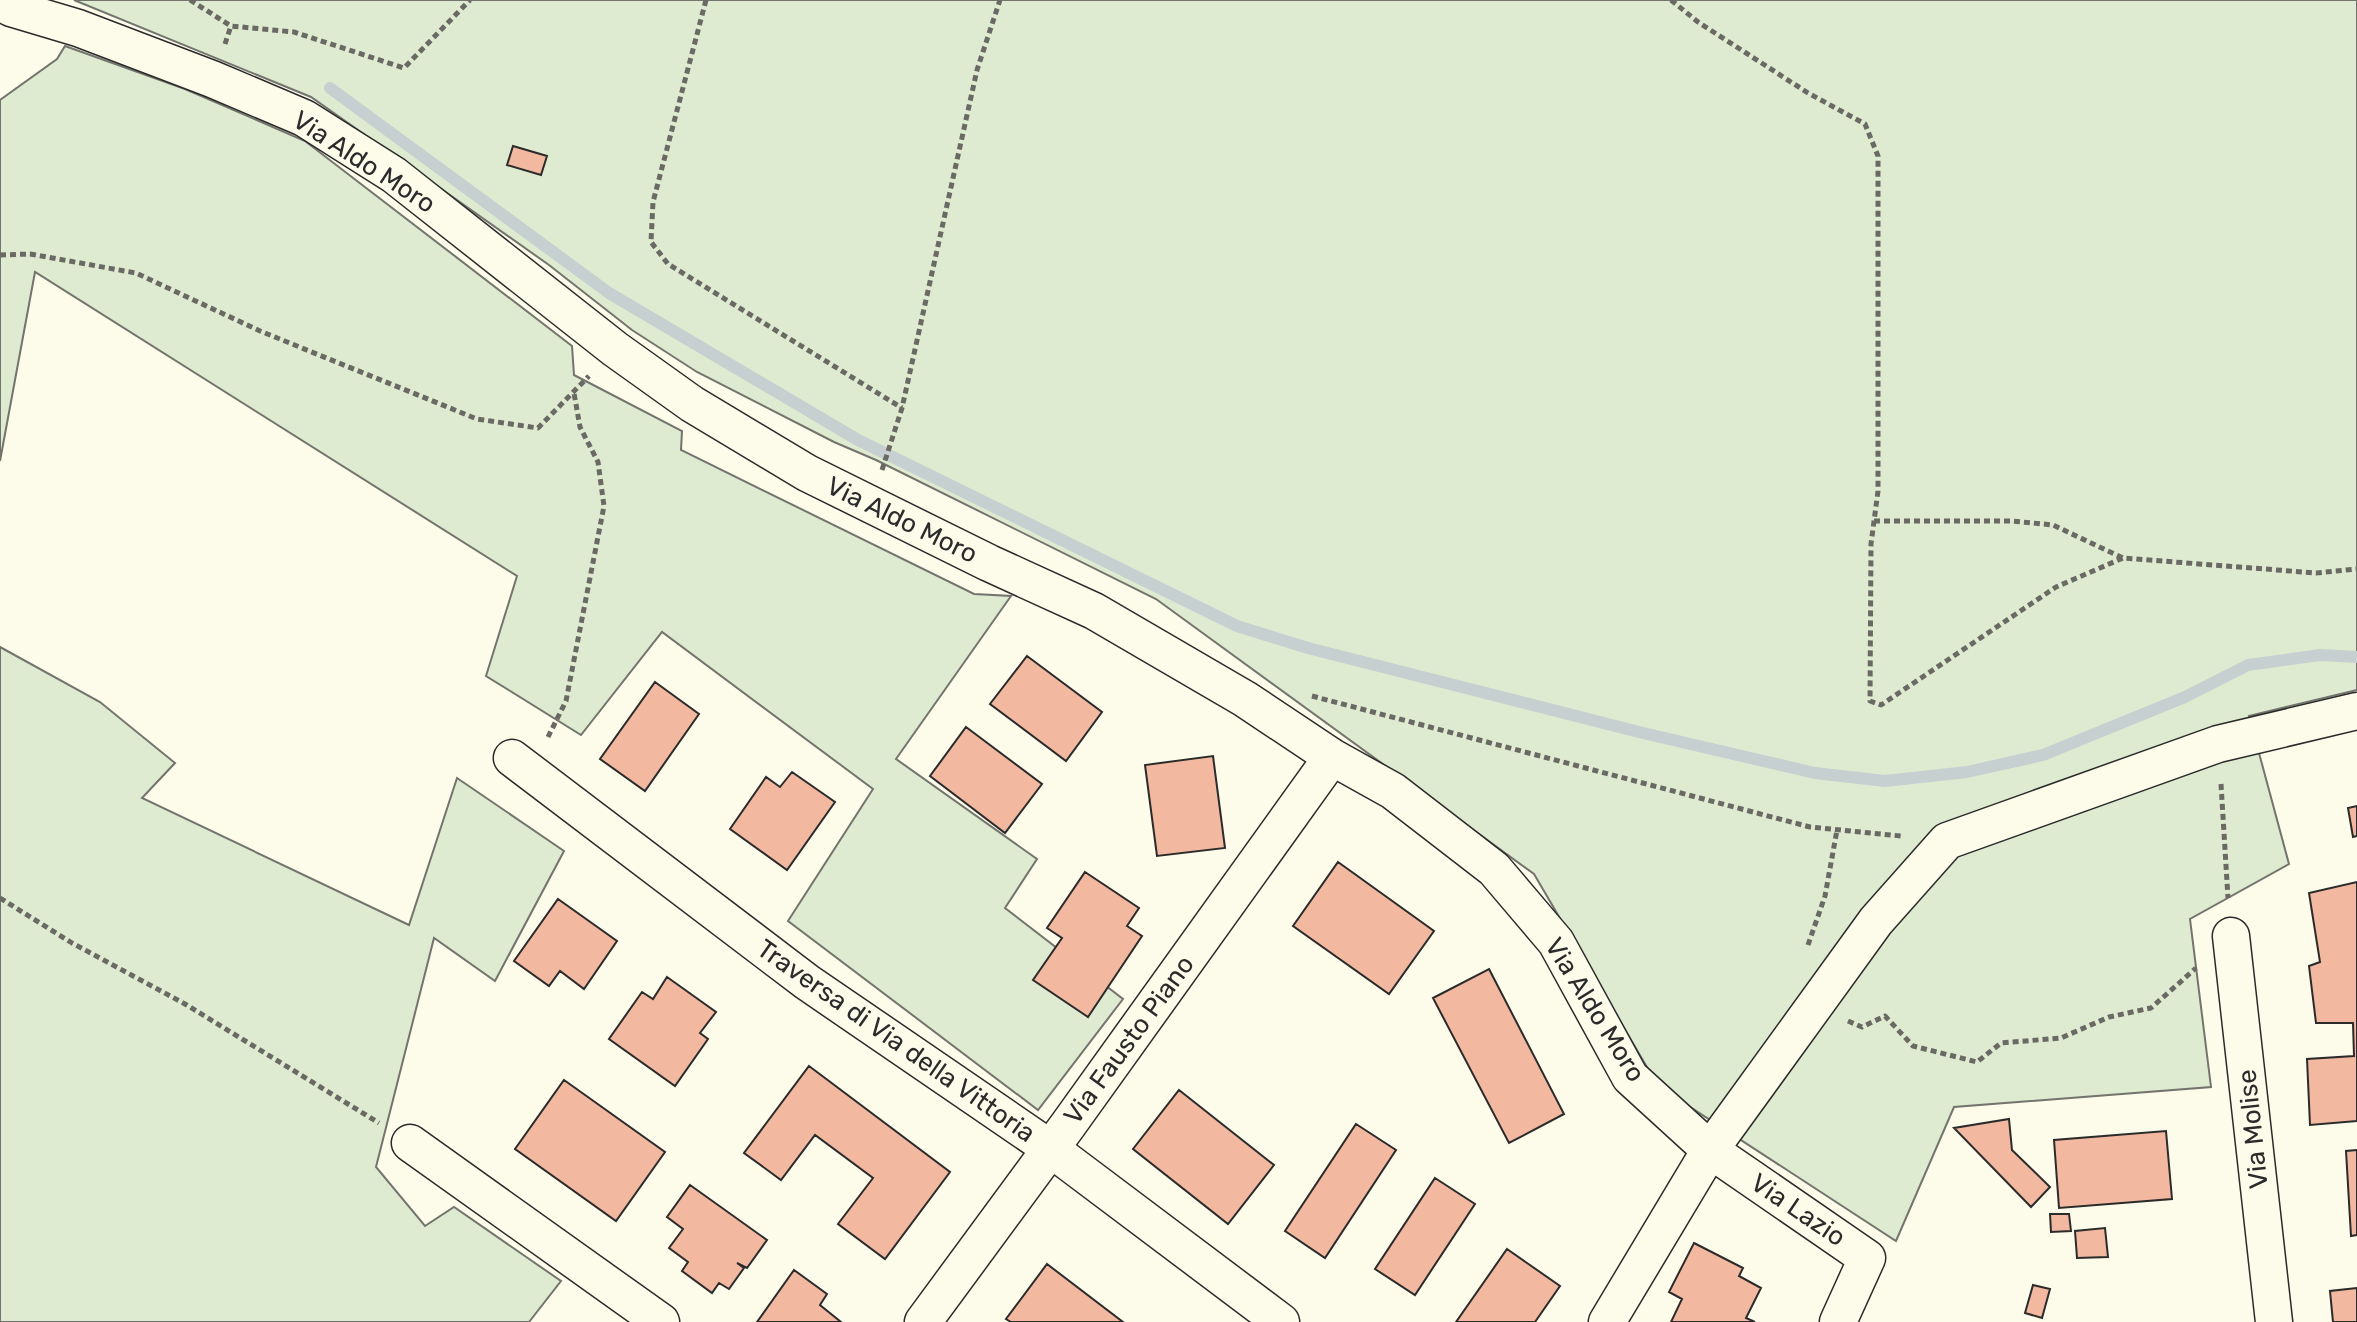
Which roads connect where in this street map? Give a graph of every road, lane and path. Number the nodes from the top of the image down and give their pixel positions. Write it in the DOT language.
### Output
graph roads {
  1 [pos="190,0"];
  2 [pos="470,0"];
  3 [pos="706,0"];
  4 [pos="1000,0"];
  5 [pos="1671,0"];
  6 [pos="4,11"];
  7 [pos="0,255"];
  8 [pos="615,349"];
  9 [pos="574,392"];
  10 [pos="902,408"];
  11 [pos="871,506"];
  12 [pos="1874,521"];
  13 [pos="2123,558"];
  14 [pos="2357,569"];
  15 [pos="1304,693"];
  16 [pos="2357,711"];
  17 [pos="2218,744"];
  18 [pos="1332,757"];
  19 [pos="522,765"];
  20 [pos="1947,841"];
  21 [pos="0,898"];
  22 [pos="2231,936"];
  23 [pos="1814,1007"];
  24 [pos="410,1143"];
  25 [pos="1051,1149"];
  26 [pos="1710,1150"];
  27 [pos="661,1322"];
  28 [pos="923,1322"];
  29 [pos="1281,1322"];
  30 [pos="1607,1322"];
  31 [pos="1838,1322"];
  32 [pos="2274,1322"];
  1 -- 2 [label="path"];
  3 -- 10 [label="path"];
  4 -- 10 [label="path"];
  5 -- 12 [label="path"];
  6 -- 8 [label="street, Via Aldo Moro"];
  7 -- 9 [label="path"];
  8 -- 9 [label="path"];
  8 -- 11 [label="street, Via Aldo Moro"];
  9 -- 19 [label="path"];
  10 -- 11 [label="path"];
  11 -- 18 [label="street, Via Aldo Moro"];
  12 -- 13 [label="path"];
  12 -- 13 [label="path"];
  13 -- 14 [label="path"];
  15 -- 20 [label="path"];
  16 -- 17 [label="street"];
  17 -- 20 [label="street"];
  17 -- 22 [label="path"];
  18 -- 25 [label="street, Via Fausto Piano"];
  18 -- 26 [label="street, Via Aldo Moro"];
  19 -- 25 [label="street, Traversa di Via della Vittoria"];
  20 -- 23 [label="street"];
  21 -- 24 [label="path"];
  22 -- 23 [label="path"];
  22 -- 32 [label="street, Via Molise"];
  23 -- 26 [label="street"];
  24 -- 27 [label="street"];
  25 -- 28 [label="street, Via Fausto Piano"];
  25 -- 29 [label="street, Traversa di Via della Vittoria"];
  26 -- 30 [label="street"];
  26 -- 31 [label="street, Via Lazio"];
}
